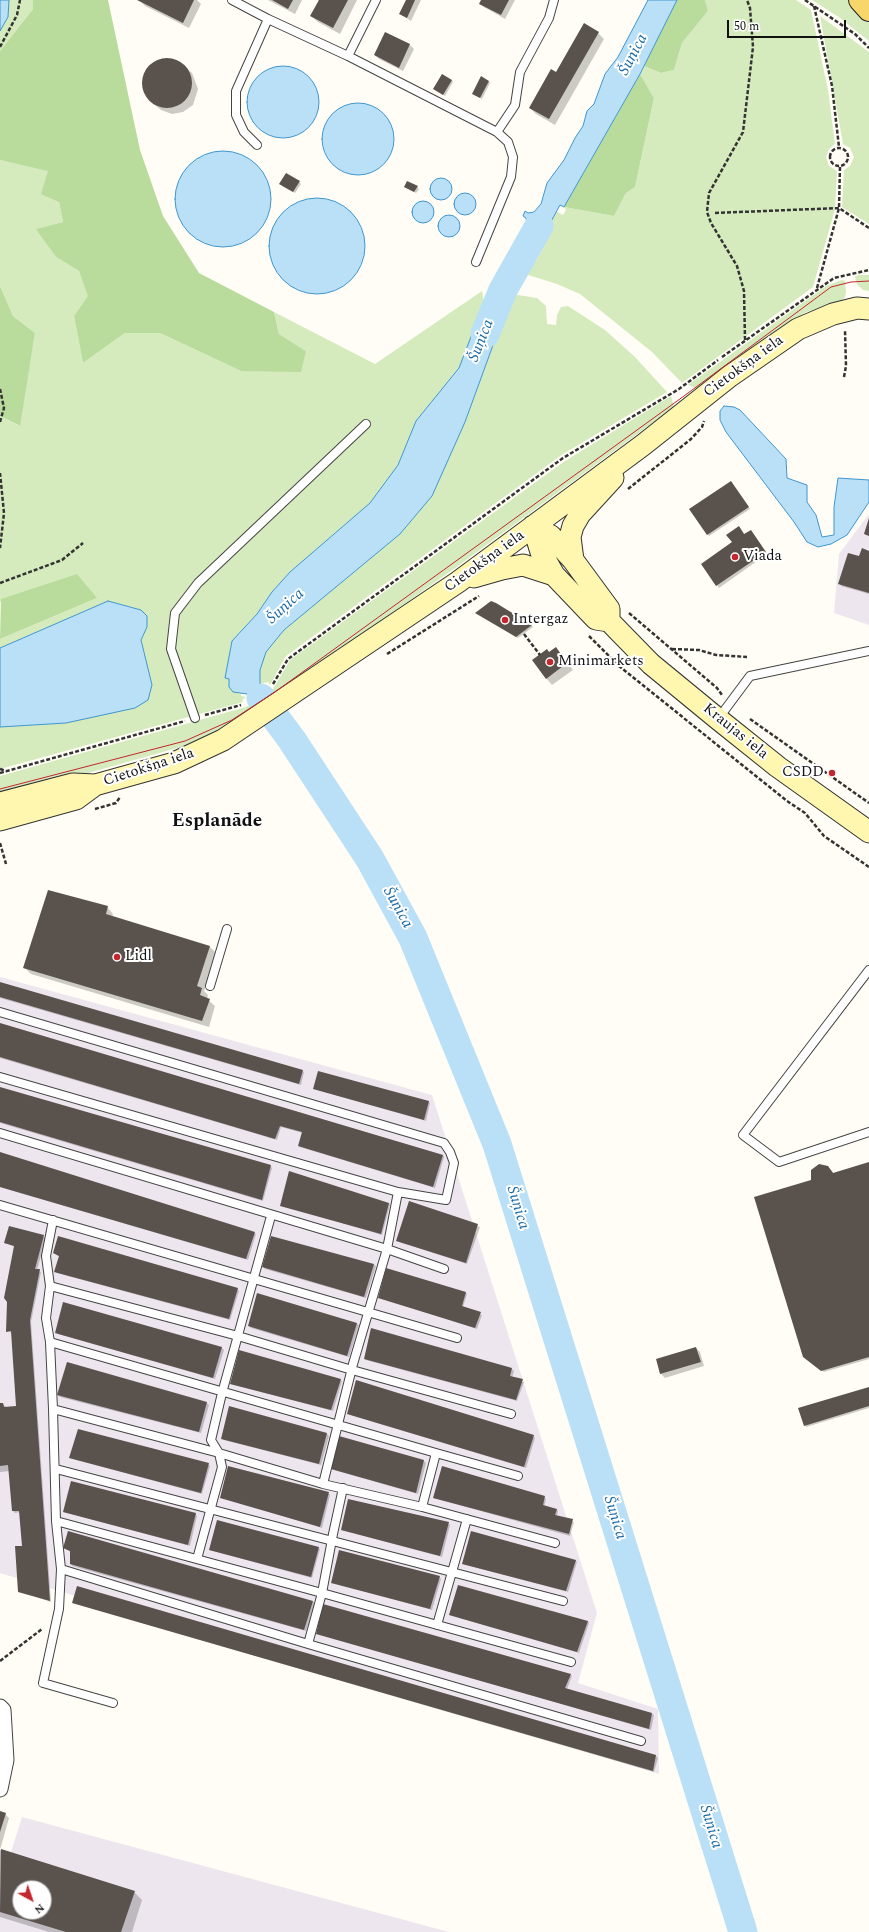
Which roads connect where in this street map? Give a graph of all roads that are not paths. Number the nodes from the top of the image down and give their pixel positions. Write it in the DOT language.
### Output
graph roads {
  1 [pos="232,0"];
  2 [pos="376,0"];
  3 [pos="553,0"];
  4 [pos="860,0"];
  5 [pos="869,10"];
  6 [pos="268,20"];
  7 [pos="348,56"];
  8 [pos="497,132"];
  9 [pos="257,145"];
  10 [pos="476,262"];
  11 [pos="865,305"];
  12 [pos="366,424"];
  13 [pos="643,445"];
  14 [pos="533,526"];
  15 [pos="573,560"];
  16 [pos="554,576"];
  17 [pos="458,582"];
  18 [pos="609,621"];
  19 [pos="868,649"];
  20 [pos="723,712"];
  21 [pos="195,718"];
  22 [pos="95,785"];
  23 [pos="0,803"];
  24 [pos="0,820"];
  25 [pos="869,832"];
  26 [pos="227,929"];
  27 [pos="869,970"];
  28 [pos="210,986"];
  29 [pos="0,1012"];
  30 [pos="0,1077"];
  31 [pos="869,1132"];
  32 [pos="0,1133"];
  33 [pos="398,1192"];
  34 [pos="0,1205"];
  35 [pos="271,1216"];
  36 [pos="53,1220"];
  37 [pos="387,1250"];
  38 [pos="444,1269"];
  39 [pos="254,1279"];
  40 [pos="50,1286"];
  41 [pos="368,1313"];
  42 [pos="238,1336"];
  43 [pos="457,1338"];
  44 [pos="50,1342"];
  45 [pos="352,1370"];
  46 [pos="222,1393"];
  47 [pos="53,1409"];
  48 [pos="511,1414"];
  49 [pos="338,1426"];
  50 [pos="219,1452"];
  51 [pos="436,1453"];
  52 [pos="56,1470"];
  53 [pos="518,1476"];
  54 [pos="323,1484"];
  55 [pos="343,1488"];
  56 [pos="422,1507"];
  57 [pos="210,1508"];
  58 [pos="467,1519"];
  59 [pos="56,1521"];
  60 [pos="332,1540"];
  61 [pos="555,1543"];
  62 [pos="197,1559"];
  63 [pos="61,1569"];
  64 [pos="452,1572"];
  65 [pos="322,1593"];
  66 [pos="563,1601"];
  67 [pos="437,1625"];
  68 [pos="308,1644"];
  69 [pos="571,1662"];
  70 [pos="113,1703"];
  71 [pos="0,1707"];
  72 [pos="641,1741"];
  73 [pos="0,1789"];
  1 -- 6 [label="lane"];
  2 -- 7 [label="lane"];
  3 -- 8 [label="lane"];
  4 -- 5 [label="main road"];
  6 -- 7 [label="lane"];
  6 -- 9 [label="lane"];
  7 -- 8 [label="lane"];
  8 -- 10 [label="lane"];
  11 -- 13 [label="street, Cietokšņa iela"];
  12 -- 21 [label="lane"];
  13 -- 14 [label="street, Cietokšņa iela"];
  13 -- 15 [label="street"];
  14 -- 15 [label="street, Kraujas iela"];
  14 -- 16 [label="street, Kraujas iela"];
  14 -- 17 [label="street, Cietokšņa iela"];
  15 -- 18 [label="street, Kraujas iela"];
  16 -- 17 [label="street"];
  16 -- 18 [label="street, Kraujas iela"];
  17 -- 22 [label="street, Cietokšņa iela"];
  18 -- 20 [label="street, Kraujas iela"];
  19 -- 20 [label="lane"];
  20 -- 25 [label="street, Kraujas iela"];
  22 -- 23 [label="street, Cietokšņa iela"];
  22 -- 24 [label="street, Cietokšņa iela"];
  26 -- 28 [label="lane"];
  27 -- 31 [label="lane"];
  29 -- 33 [label="lane"];
  30 -- 33 [label="lane"];
  32 -- 35 [label="lane"];
  33 -- 37 [label="lane"];
  34 -- 36 [label="lane"];
  35 -- 37 [label="lane"];
  35 -- 39 [label="lane"];
  36 -- 39 [label="lane"];
  36 -- 40 [label="lane"];
  37 -- 38 [label="lane"];
  37 -- 41 [label="lane"];
  39 -- 41 [label="lane"];
  39 -- 42 [label="lane"];
  40 -- 42 [label="lane"];
  40 -- 44 [label="lane"];
  41 -- 43 [label="lane"];
  41 -- 45 [label="lane"];
  42 -- 45 [label="lane"];
  42 -- 46 [label="lane"];
  44 -- 46 [label="lane"];
  44 -- 47 [label="lane"];
  45 -- 48 [label="lane"];
  45 -- 49 [label="lane"];
  46 -- 49 [label="lane"];
  46 -- 50 [label="lane"];
  47 -- 50 [label="lane"];
  47 -- 52 [label="lane"];
  49 -- 51 [label="lane"];
  49 -- 54 [label="lane"];
  50 -- 54 [label="lane"];
  50 -- 57 [label="lane"];
  51 -- 53 [label="lane"];
  51 -- 56 [label="lane"];
  52 -- 57 [label="lane"];
  52 -- 59 [label="lane"];
  54 -- 55 [label="lane"];
  55 -- 56 [label="lane"];
  55 -- 60 [label="lane"];
  56 -- 58 [label="lane"];
  57 -- 60 [label="lane"];
  57 -- 62 [label="lane"];
  58 -- 61 [label="lane"];
  58 -- 64 [label="lane"];
  59 -- 62 [label="lane"];
  59 -- 63 [label="lane"];
  60 -- 64 [label="lane"];
  60 -- 65 [label="lane"];
  62 -- 65 [label="lane"];
  63 -- 68 [label="lane"];
  63 -- 70 [label="lane"];
  64 -- 66 [label="lane"];
  64 -- 67 [label="lane"];
  65 -- 67 [label="lane"];
  65 -- 68 [label="lane"];
  67 -- 69 [label="lane"];
  68 -- 72 [label="lane"];
  71 -- 73 [label="street"];
}
